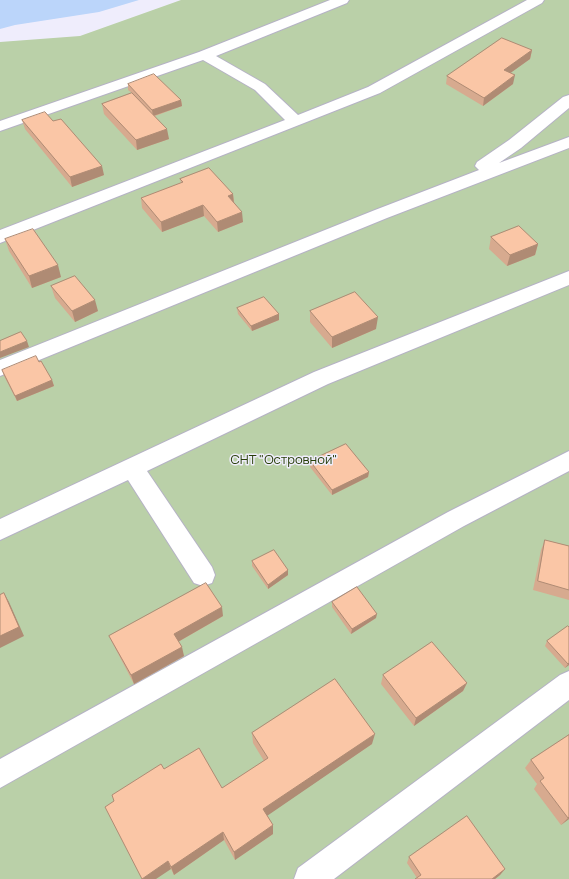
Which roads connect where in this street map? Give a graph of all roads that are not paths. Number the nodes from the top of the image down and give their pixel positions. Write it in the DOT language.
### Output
graph roads {
  1 [pos="342,0"];
  2 [pos="537,0"];
  3 [pos="204,55"];
  4 [pos="569,100"];
  5 [pos="296,122"];
  6 [pos="0,126"];
  7 [pos="569,142"];
  8 [pos="455,186"];
  9 [pos="0,237"];
  10 [pos="569,278"];
  11 [pos="0,368"];
  12 [pos="569,460"];
  13 [pos="132,468"];
  14 [pos="0,530"];
  15 [pos="203,576"];
  16 [pos="569,684"];
  17 [pos="0,774"];
  18 [pos="309,879"];
  1 -- 3 [label="lane"];
  2 -- 5 [label="lane"];
  3 -- 5 [label="lane"];
  3 -- 6 [label="lane"];
  4 -- 8 [label="lane"];
  5 -- 9 [label="lane"];
  7 -- 8 [label="lane"];
  8 -- 11 [label="lane"];
  10 -- 13 [label="lane"];
  12 -- 17 [label="lane"];
  13 -- 14 [label="lane"];
  13 -- 15 [label="lane"];
  16 -- 18 [label="lane"];
}
